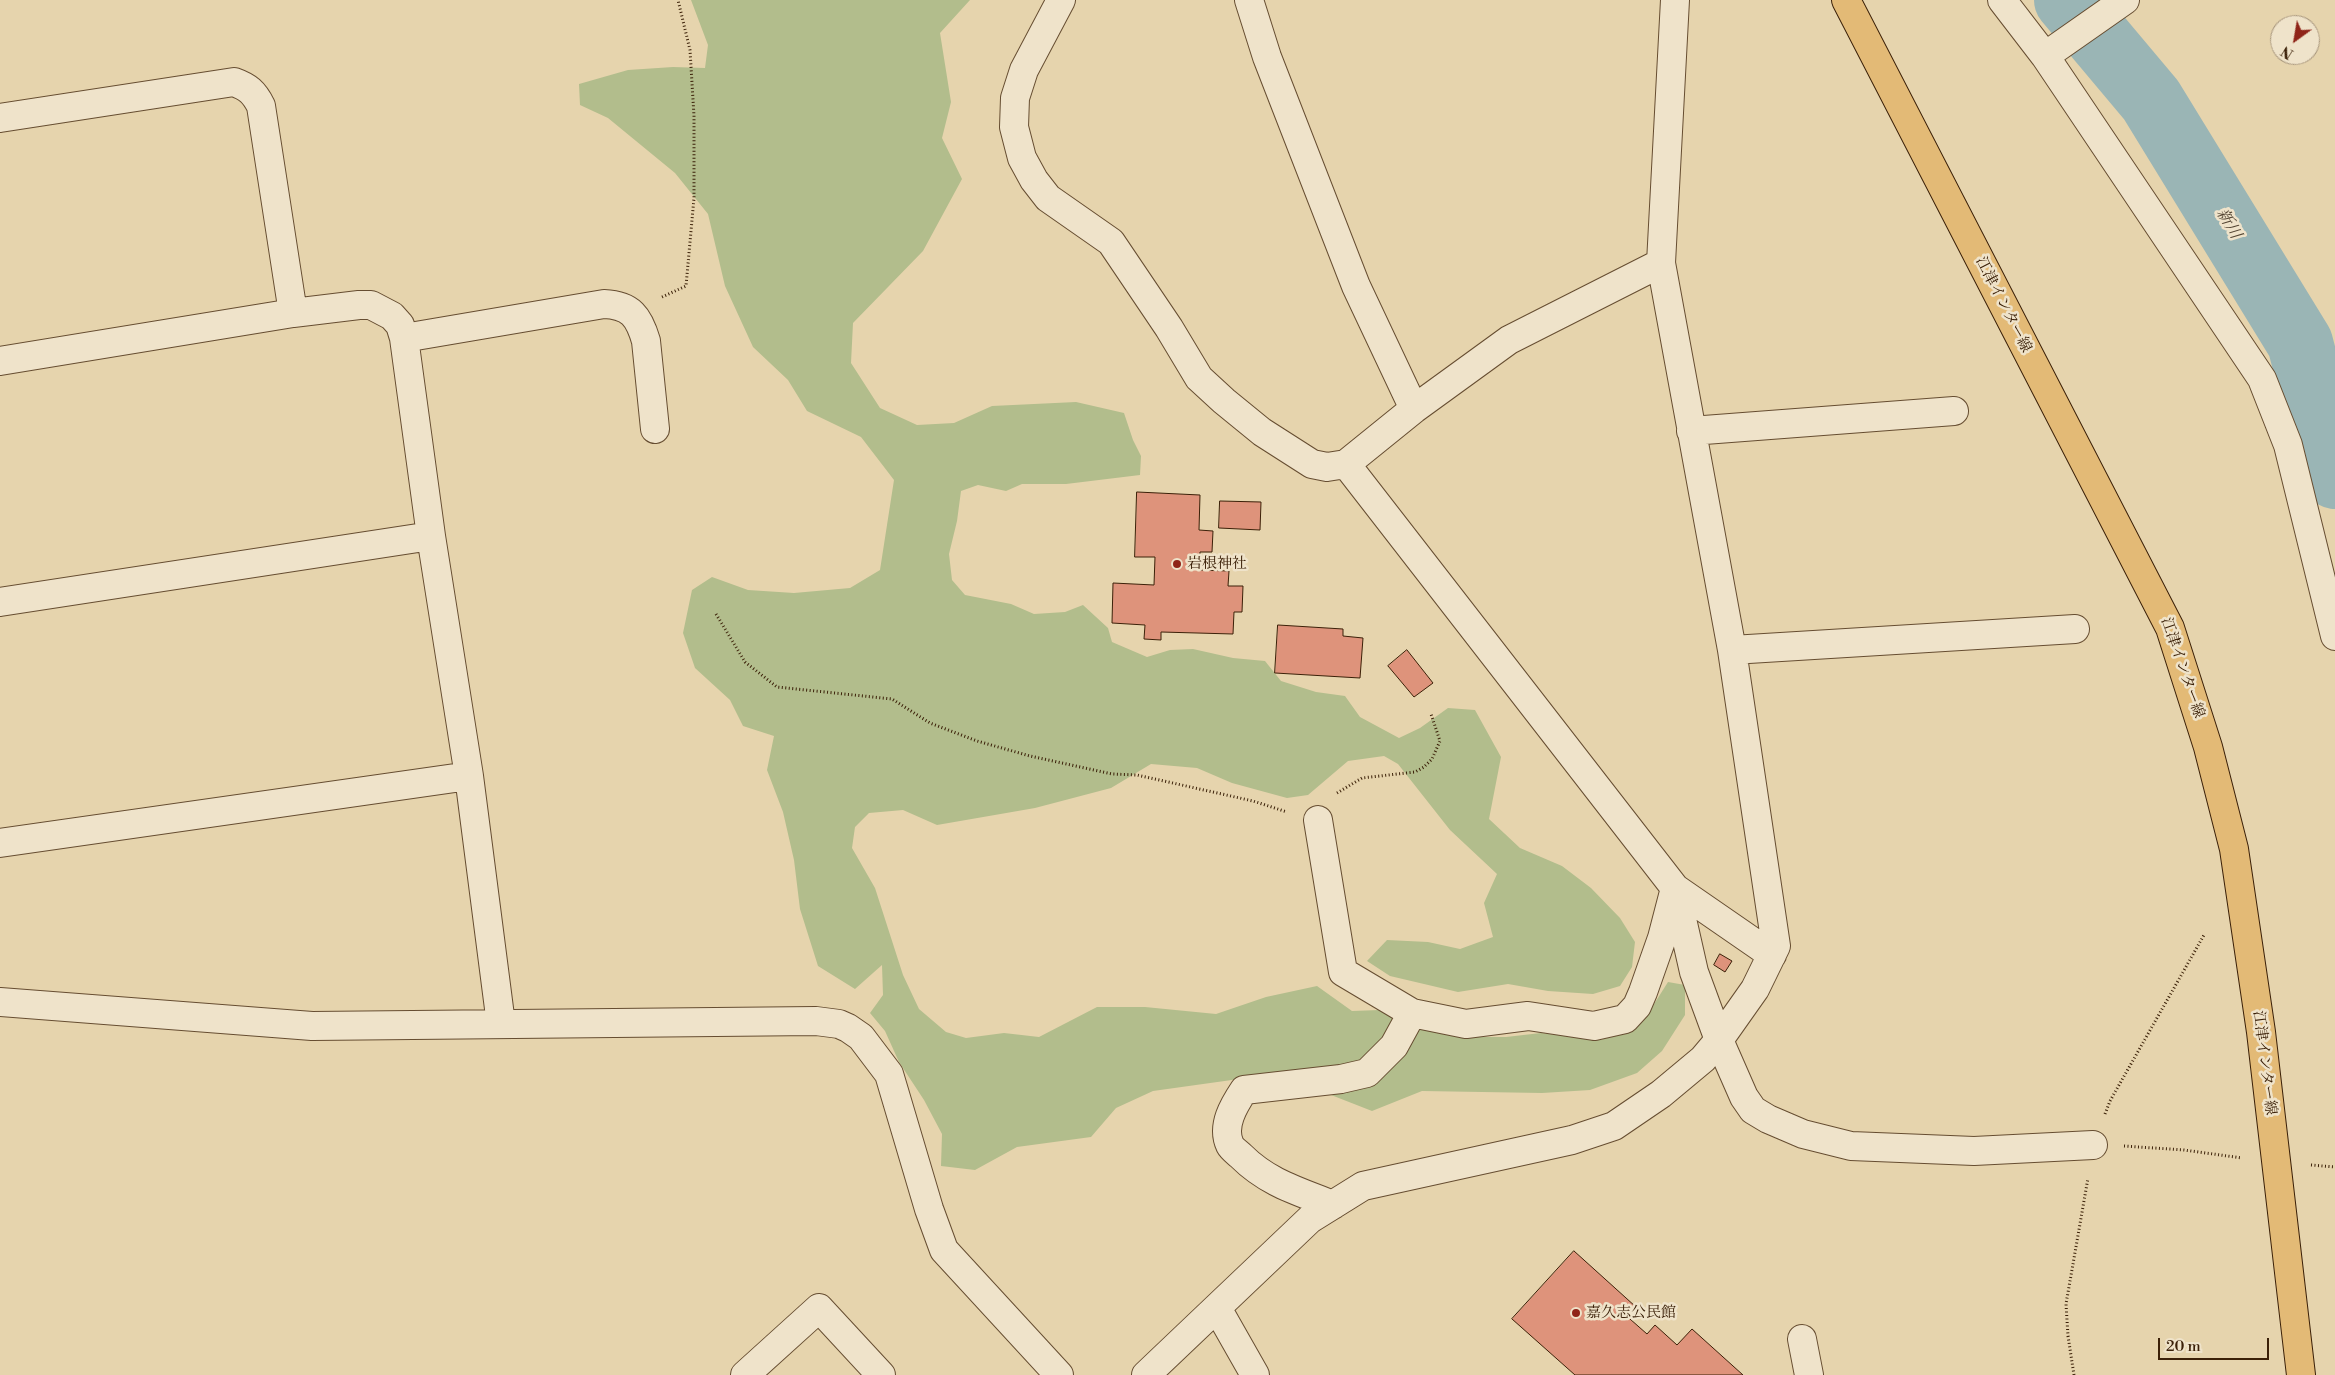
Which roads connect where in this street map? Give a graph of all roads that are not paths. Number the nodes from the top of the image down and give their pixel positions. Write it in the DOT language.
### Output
graph roads {
  1 [pos="1060,0"];
  2 [pos="1249,0"];
  3 [pos="1675,0"];
  4 [pos="1846,0"];
  5 [pos="2002,0"];
  6 [pos="2120,3"];
  7 [pos="2050,52"];
  8 [pos="0,118"];
  9 [pos="1661,263"];
  10 [pos="293,313"];
  11 [pos="404,338"];
  12 [pos="0,362"];
  13 [pos="1414,409"];
  14 [pos="1954,411"];
  15 [pos="655,429"];
  16 [pos="1691,432"];
  17 [pos="1346,464"];
  18 [pos="431,536"];
  19 [pos="0,602"];
  20 [pos="2075,629"];
  21 [pos="2335,636"];
  22 [pos="1732,650"];
  23 [pos="469,776"];
  24 [pos="1318,820"];
  25 [pos="0,843"];
  26 [pos="1675,888"];
  27 [pos="1772,955"];
  28 [pos="0,1002"];
  29 [pos="1412,1013"];
  30 [pos="501,1024"];
  31 [pos="1719,1040"];
  32 [pos="2094,1145"];
  33 [pos="1332,1205"];
  34 [pos="1217,1308"];
  35 [pos="1802,1339"];
  36 [pos="746,1375"];
  37 [pos="881,1375"];
  38 [pos="1059,1375"];
  39 [pos="1146,1375"];
  40 [pos="1255,1375"];
  41 [pos="1809,1375"];
  42 [pos="2301,1375"];
  1 -- 17 [label="street"];
  2 -- 13 [label="street"];
  3 -- 9 [label="street"];
  4 -- 42 [label="main road, 江津インター線"];
  5 -- 7 [label="street"];
  6 -- 7 [label="street"];
  7 -- 21 [label="street"];
  8 -- 10 [label="street"];
  9 -- 13 [label="street"];
  9 -- 16 [label="street"];
  10 -- 11 [label="street"];
  10 -- 12 [label="street"];
  11 -- 15 [label="street"];
  11 -- 18 [label="street"];
  13 -- 17 [label="street"];
  14 -- 16 [label="street"];
  16 -- 22 [label="street"];
  17 -- 26 [label="street"];
  18 -- 19 [label="street"];
  18 -- 23 [label="street"];
  20 -- 22 [label="street"];
  22 -- 27 [label="street"];
  23 -- 25 [label="street"];
  23 -- 30 [label="street"];
  24 -- 29 [label="street"];
  26 -- 27 [label="street"];
  26 -- 29 [label="street"];
  26 -- 31 [label="street"];
  27 -- 31 [label="street"];
  28 -- 30 [label="street"];
  29 -- 33 [label="street"];
  30 -- 38 [label="street"];
  31 -- 32 [label="street"];
  31 -- 33 [label="street"];
  33 -- 34 [label="street"];
  34 -- 39 [label="street"];
  34 -- 40 [label="street"];
  35 -- 41 [label="street"];
  36 -- 37 [label="street"];
}
